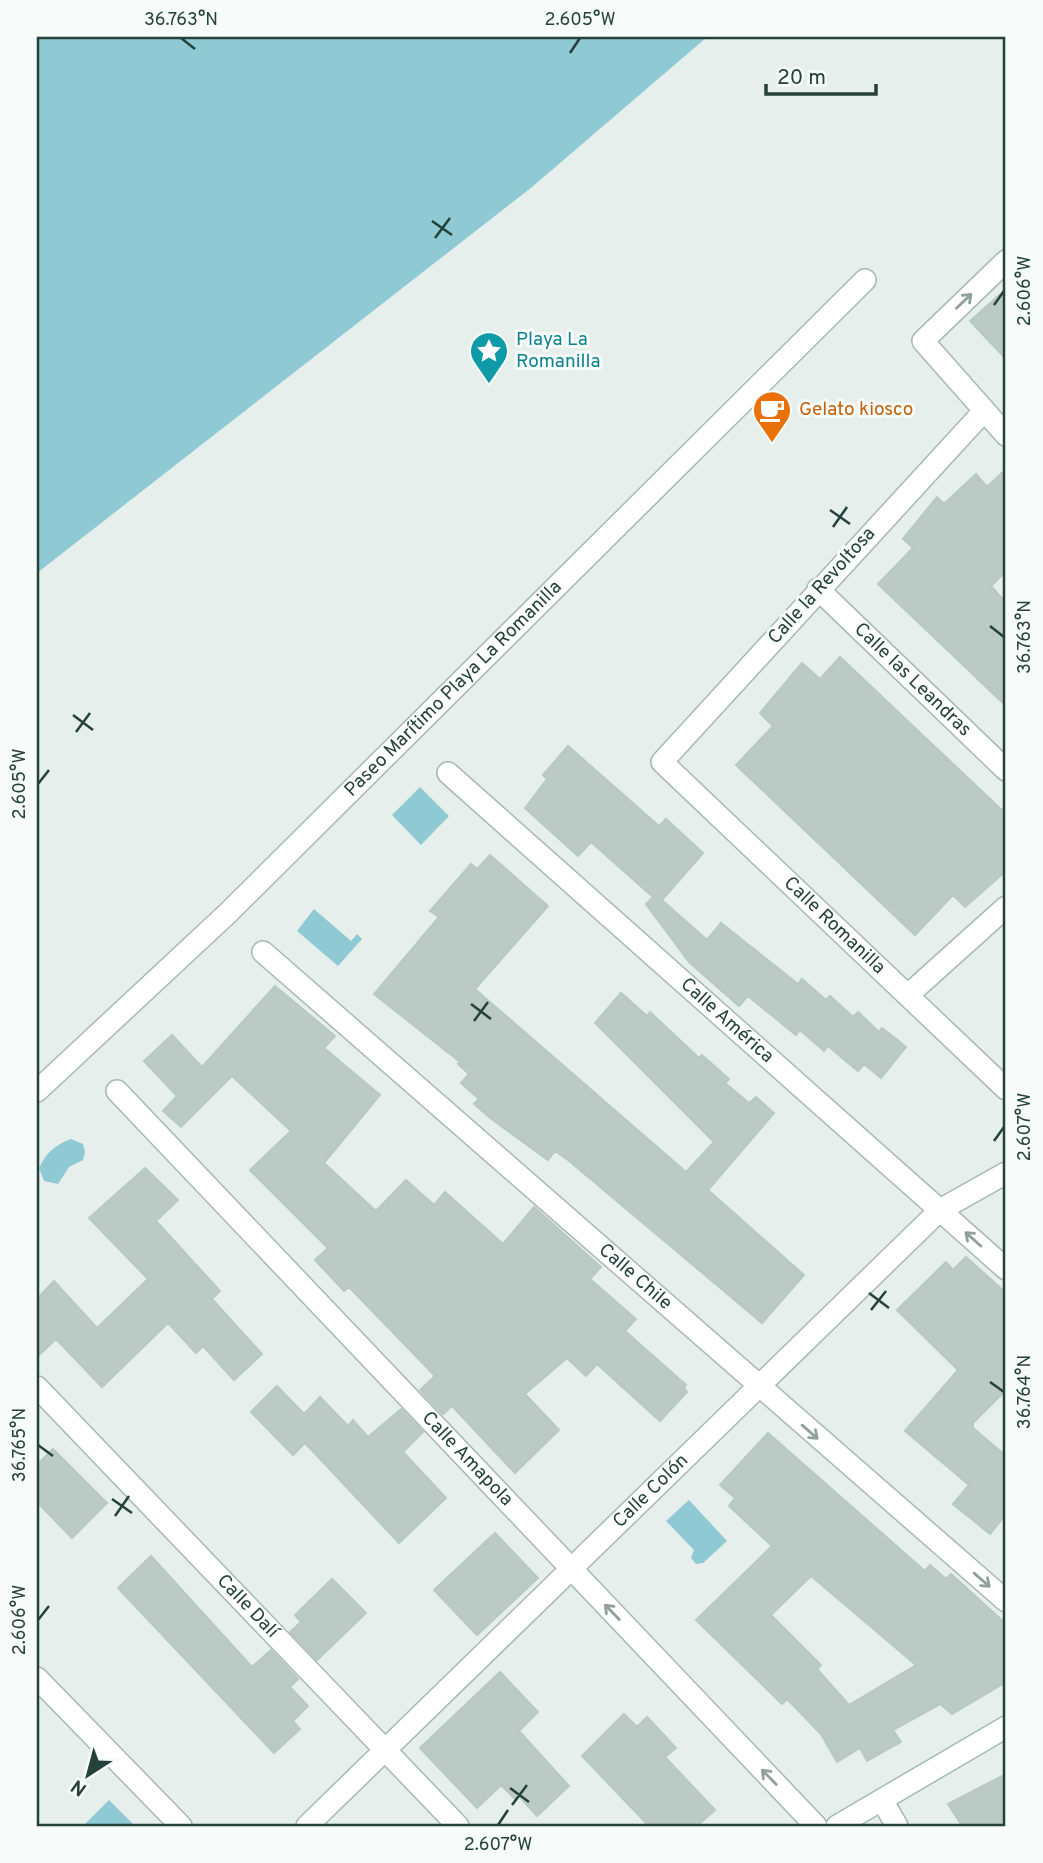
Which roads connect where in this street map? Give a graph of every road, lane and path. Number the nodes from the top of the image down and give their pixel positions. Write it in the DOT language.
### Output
graph roads {
  1 [pos="1006,261"];
  2 [pos="865,280"];
  3 [pos="984,411"];
  4 [pos="1006,435"];
  5 [pos="818,589"];
  6 [pos="662,762"];
  7 [pos="1006,769"];
  8 [pos="448,773"];
  9 [pos="1006,907"];
  10 [pos="263,952"];
  11 [pos="908,995"];
  12 [pos="1006,1089"];
  13 [pos="37,1091"];
  14 [pos="117,1091"];
  15 [pos="1006,1173"];
  16 [pos="940,1210"];
  17 [pos="1006,1269"];
  18 [pos="37,1387"];
  19 [pos="759,1387"];
  20 [pos="571,1569"];
  21 [pos="1006,1601"];
  22 [pos="37,1678"];
  23 [pos="1006,1727"];
  24 [pos="385,1751"];
  25 [pos="882,1800"];
  26 [pos="181,1826"];
  27 [pos="307,1826"];
  28 [pos="458,1826"];
  29 [pos="816,1826"];
  30 [pos="837,1826"];
  31 [pos="897,1826"];
  3 -- 1 [label="street, one-way"];
  2 -- 13 [label="street, Paseo Marítimo Playa La Romanilla"];
  3 -- 4 [label="street"];
  3 -- 5 [label="street, Calle la Revoltosa"];
  5 -- 6 [label="street, Calle la Revoltosa"];
  5 -- 7 [label="street, Calle las Leandras"];
  6 -- 11 [label="street, Calle Romanilla"];
  8 -- 16 [label="street, Calle América"];
  9 -- 11 [label="street"];
  10 -- 19 [label="street, Calle Chile"];
  11 -- 12 [label="street, Calle Romanilla"];
  14 -- 20 [label="street, Calle Amapola"];
  15 -- 16 [label="street, Calle Colón"];
  17 -- 16 [label="street, Calle América, one-way"];
  16 -- 19 [label="street, Calle Colón"];
  18 -- 24 [label="street, Calle Dalí"];
  19 -- 20 [label="street, Calle Colón"];
  19 -- 21 [label="street, Calle Chile, one-way"];
  20 -- 24 [label="street, Calle Colón"];
  29 -- 20 [label="street, Calle Amapola, one-way"];
  22 -- 26 [label="street"];
  23 -- 25 [label="street"];
  24 -- 27 [label="street, Calle Colón"];
  24 -- 28 [label="street, Calle Dalí"];
  25 -- 30 [label="street"];
  25 -- 31 [label="street"];
}
